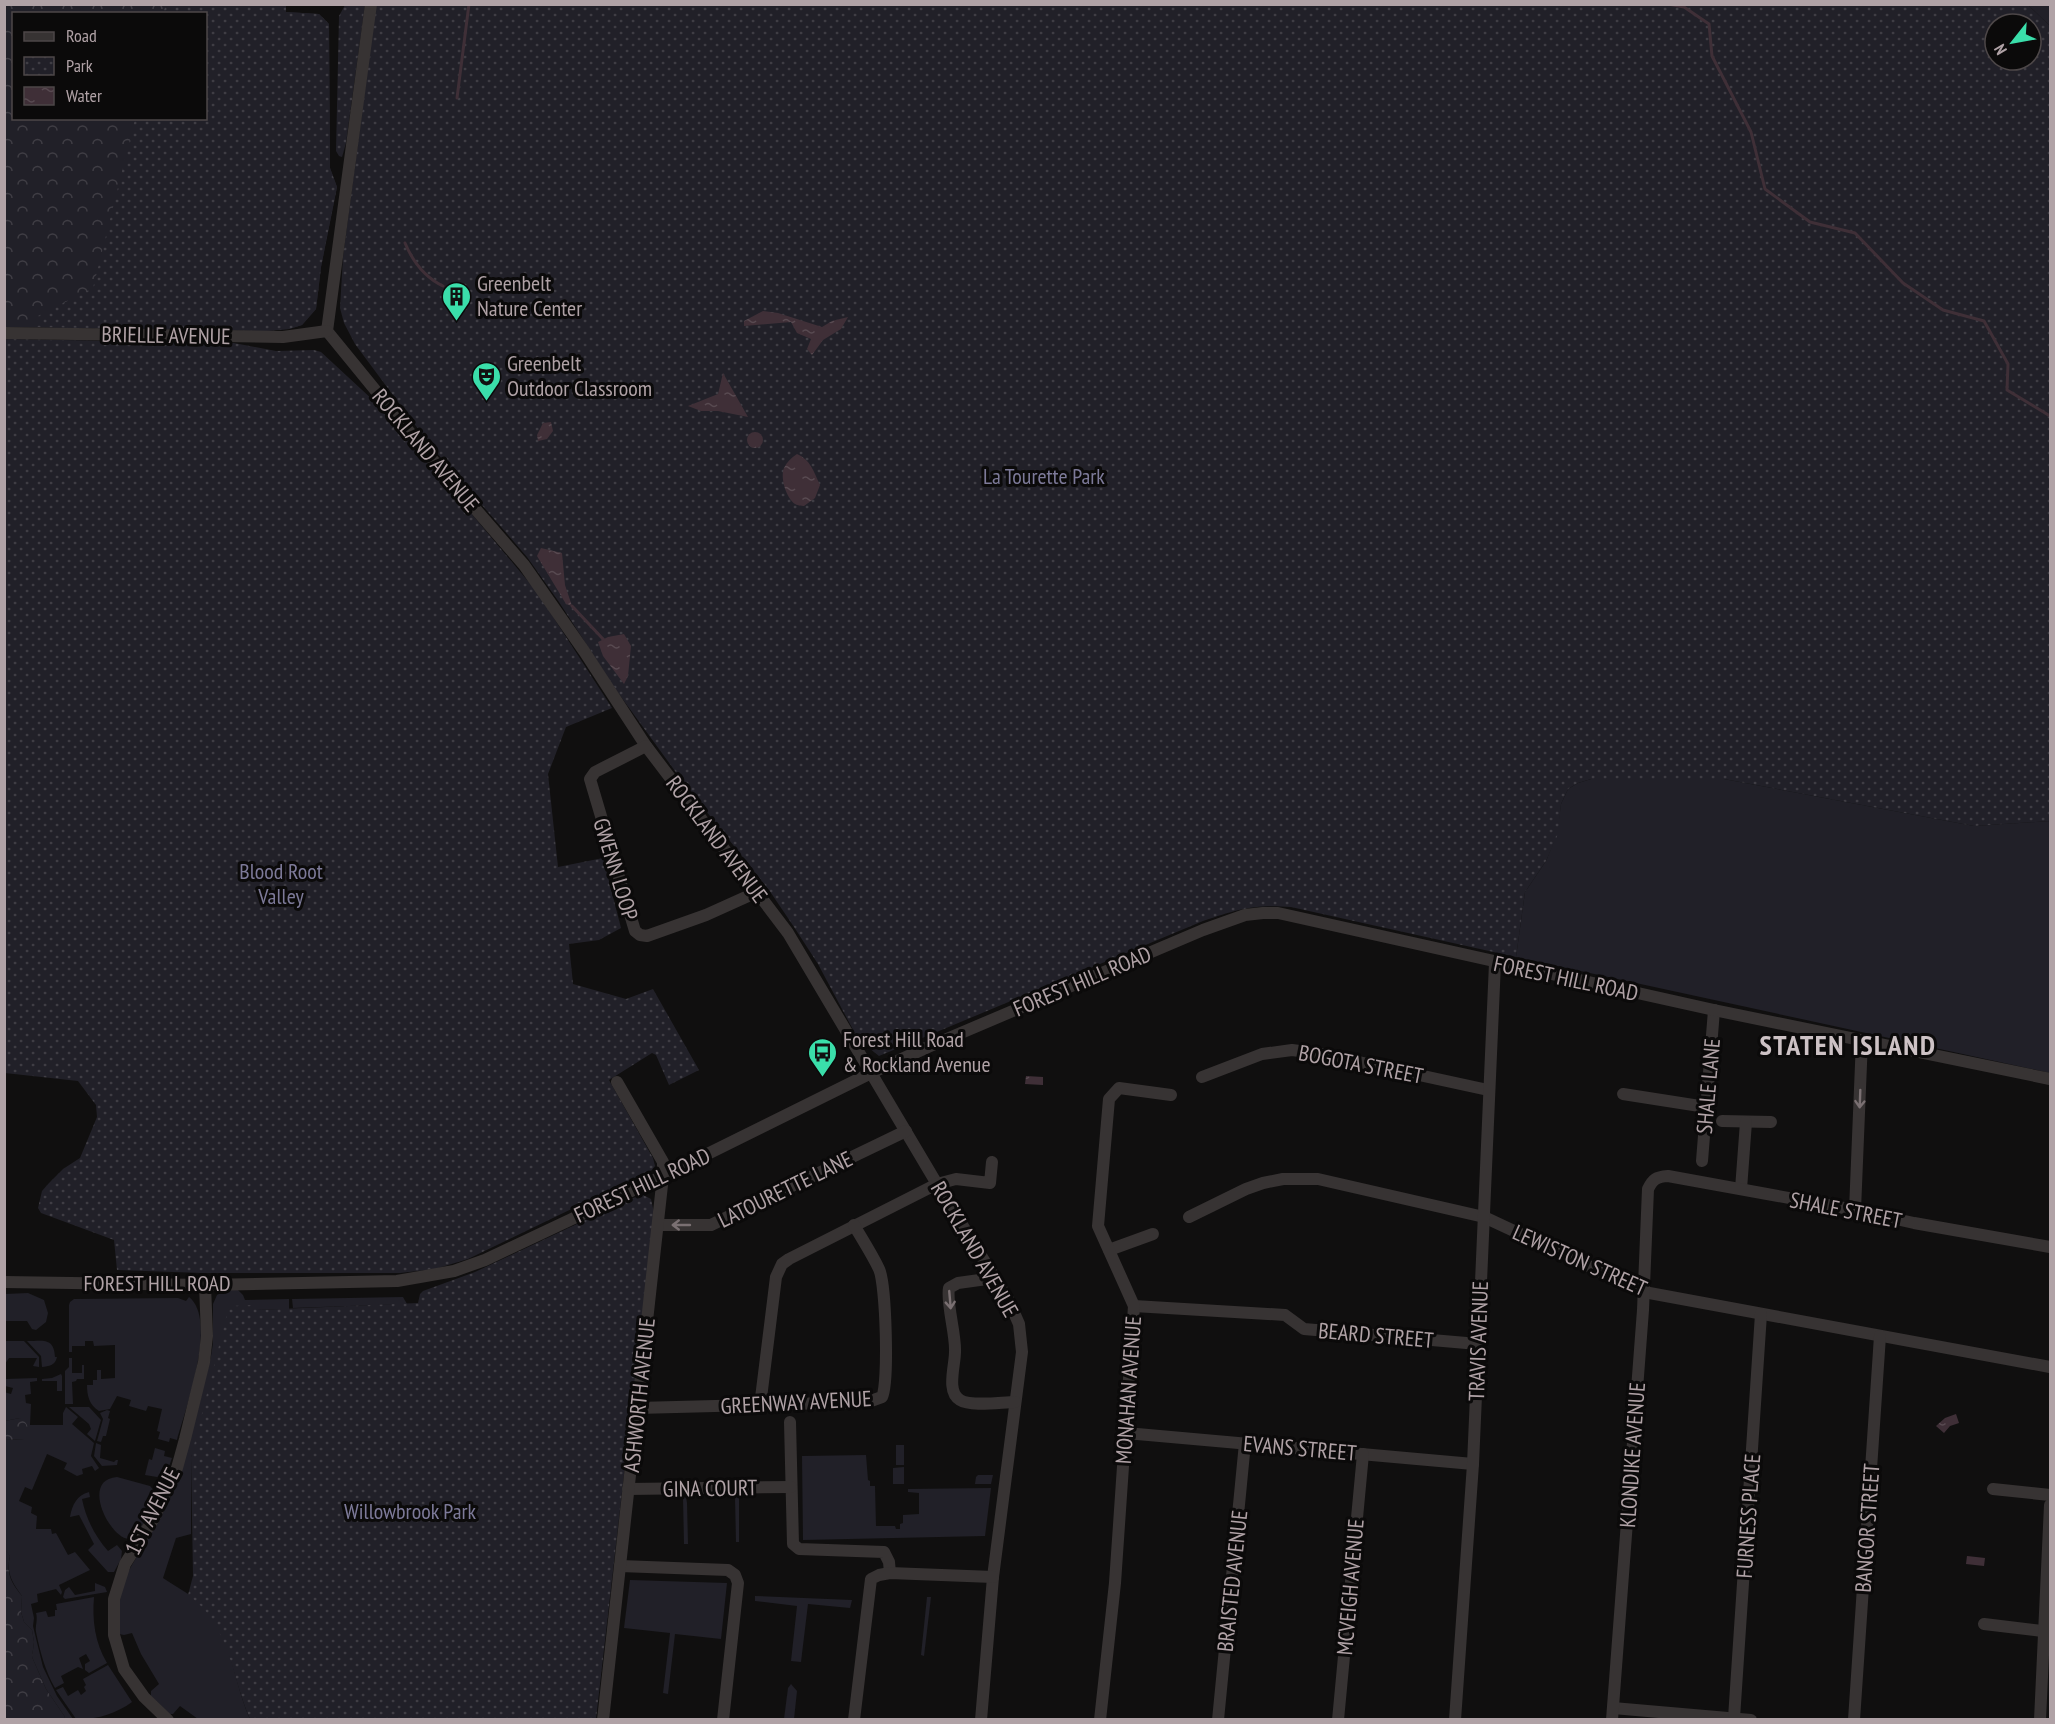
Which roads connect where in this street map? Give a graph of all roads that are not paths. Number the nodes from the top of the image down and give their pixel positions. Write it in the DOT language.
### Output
graph roads {
  1 [pos="371,4"];
  2 [pos="327,331"];
  3 [pos="4,333"];
  4 [pos="646,746"];
  5 [pos="757,892"];
  6 [pos="1495,963"];
  7 [pos="1714,1010"];
  8 [pos="1862,1040"];
  9 [pos="871,1072"];
  10 [pos="1202,1077"];
  11 [pos="2050,1079"];
  12 [pos="617,1082"];
  13 [pos="1488,1090"];
  14 [pos="1623,1094"];
  15 [pos="1171,1095"];
  16 [pos="1706,1107"];
  17 [pos="1722,1121"];
  18 [pos="1746,1122"];
  19 [pos="1771,1122"];
  20 [pos="906,1131"];
  21 [pos="1702,1161"];
  22 [pos="992,1162"];
  23 [pos="663,1176"];
  24 [pos="937,1184"];
  25 [pos="1741,1189"];
  26 [pos="1648,1190"];
  27 [pos="1855,1210"];
  28 [pos="1484,1216"];
  29 [pos="1189,1217"];
  30 [pos="658,1225"];
  31 [pos="854,1225"];
  32 [pos="1153,1234"];
  33 [pos="2050,1246"];
  34 [pos="1109,1250"];
  35 [pos="994,1278"];
  36 [pos="4,1282"];
  37 [pos="205,1285"];
  38 [pos="1644,1292"];
  39 [pos="1134,1306"];
  40 [pos="1761,1314"];
  41 [pos="1880,1336"];
  42 [pos="1478,1344"];
  43 [pos="2050,1367"];
  44 [pos="1015,1402"];
  45 [pos="759,1406"];
  46 [pos="638,1408"];
  47 [pos="790,1422"];
  48 [pos="1126,1432"];
  49 [pos="1245,1443"];
  50 [pos="1363,1454"];
  51 [pos="1473,1464"];
  52 [pos="791,1487"];
  53 [pos="628,1489"];
  54 [pos="1993,1489"];
  55 [pos="2050,1496"];
  56 [pos="2050,1505"];
  57 [pos="620,1566"];
  58 [pos="890,1573"];
  59 [pos="993,1577"];
  60 [pos="1984,1624"];
  61 [pos="2047,1632"];
  62 [pos="1612,1714"];
  63 [pos="1734,1718"];
  64 [pos="168,1719"];
  65 [pos="603,1719"];
  66 [pos="723,1719"];
  67 [pos="854,1719"];
  68 [pos="981,1719"];
  69 [pos="1100,1719"];
  70 [pos="1218,1719"];
  71 [pos="1338,1719"];
  72 [pos="1455,1719"];
  73 [pos="1751,1719"];
  74 [pos="1854,1719"];
  75 [pos="2040,1719"];
  1 -- 2 [label="street"];
  2 -- 3 [label="street, BRIELLE AVENUE"];
  2 -- 4 [label="street, ROCKLAND AVENUE"];
  4 -- 5 [label="street, ROCKLAND AVENUE"];
  4 -- 5 [label="street, GWENN LOOP"];
  5 -- 9 [label="street, ROCKLAND AVENUE"];
  6 -- 7 [label="street, FOREST HILL ROAD"];
  6 -- 9 [label="street, FOREST HILL ROAD"];
  6 -- 13 [label="street, TRAVIS AVENUE"];
  7 -- 8 [label="street, FOREST HILL ROAD"];
  7 -- 16 [label="street, SHALE LANE"];
  8 -- 11 [label="street, FOREST HILL ROAD"];
  8 -- 27 [label="street, one-way"];
  9 -- 20 [label="street, ROCKLAND AVENUE"];
  9 -- 23 [label="street, FOREST HILL ROAD"];
  10 -- 13 [label="street, BOGOTA STREET"];
  12 -- 23 [label="street, ASHWORTH AVENUE"];
  13 -- 28 [label="street, TRAVIS AVENUE"];
  14 -- 16 [label="street"];
  15 -- 34 [label="street, MONAHAN AVENUE"];
  16 -- 21 [label="street, SHALE LANE"];
  17 -- 18 [label="street"];
  18 -- 19 [label="street"];
  18 -- 25 [label="street"];
  20 -- 24 [label="street, ROCKLAND AVENUE"];
  20 -- 30 [label="street, LATOURETTE LANE, one-way"];
  22 -- 24 [label="street"];
  23 -- 30 [label="street, ASHWORTH AVENUE"];
  23 -- 37 [label="street, FOREST HILL ROAD"];
  24 -- 31 [label="street"];
  24 -- 35 [label="street, ROCKLAND AVENUE"];
  25 -- 26 [label="street, SHALE STREET"];
  25 -- 27 [label="street, SHALE STREET"];
  26 -- 38 [label="street, KLONDIKE AVENUE"];
  27 -- 33 [label="street, SHALE STREET"];
  28 -- 29 [label="street, LEWISTON STREET"];
  28 -- 38 [label="street, LEWISTON STREET"];
  28 -- 42 [label="street, TRAVIS AVENUE"];
  30 -- 46 [label="street, ASHWORTH AVENUE"];
  31 -- 45 [label="street"];
  31 -- 45 [label="street, GREENWAY AVENUE"];
  32 -- 34 [label="street"];
  34 -- 39 [label="street, MONAHAN AVENUE"];
  35 -- 44 [label="street, ROCKLAND AVENUE"];
  35 -- 44 [label="street, one-way"];
  36 -- 37 [label="street, FOREST HILL ROAD"];
  37 -- 64 [label="street, 1ST AVENUE"];
  38 -- 40 [label="street, LEWISTON STREET"];
  38 -- 62 [label="street, KLONDIKE AVENUE"];
  39 -- 42 [label="street, BEARD STREET"];
  39 -- 48 [label="street, MONAHAN AVENUE"];
  40 -- 41 [label="street, LEWISTON STREET"];
  40 -- 63 [label="street, FURNESS PLACE"];
  41 -- 43 [label="street, LEWISTON STREET"];
  41 -- 74 [label="street, BANGOR STREET"];
  42 -- 51 [label="street, TRAVIS AVENUE"];
  44 -- 59 [label="street, ROCKLAND AVENUE"];
  45 -- 46 [label="street, GREENWAY AVENUE"];
  46 -- 53 [label="street, ASHWORTH AVENUE"];
  47 -- 52 [label="street, GINA COURT"];
  48 -- 49 [label="street, EVANS STREET"];
  48 -- 69 [label="street, MONAHAN AVENUE"];
  49 -- 50 [label="street, EVANS STREET"];
  49 -- 70 [label="street, BRAISTED AVENUE"];
  50 -- 51 [label="street, EVANS STREET"];
  50 -- 71 [label="street, MCVEIGH AVENUE"];
  51 -- 72 [label="street, TRAVIS AVENUE"];
  52 -- 53 [label="street, GINA COURT"];
  52 -- 58 [label="street, GINA COURT"];
  53 -- 57 [label="street, ASHWORTH AVENUE"];
  54 -- 55 [label="street"];
  56 -- 61 [label="street"];
  57 -- 65 [label="street, ASHWORTH AVENUE"];
  57 -- 66 [label="street"];
  58 -- 59 [label="street"];
  58 -- 67 [label="street"];
  59 -- 68 [label="street, ROCKLAND AVENUE"];
  60 -- 61 [label="street"];
  61 -- 75 [label="street"];
  62 -- 63 [label="street"];
  63 -- 73 [label="street"];
}
